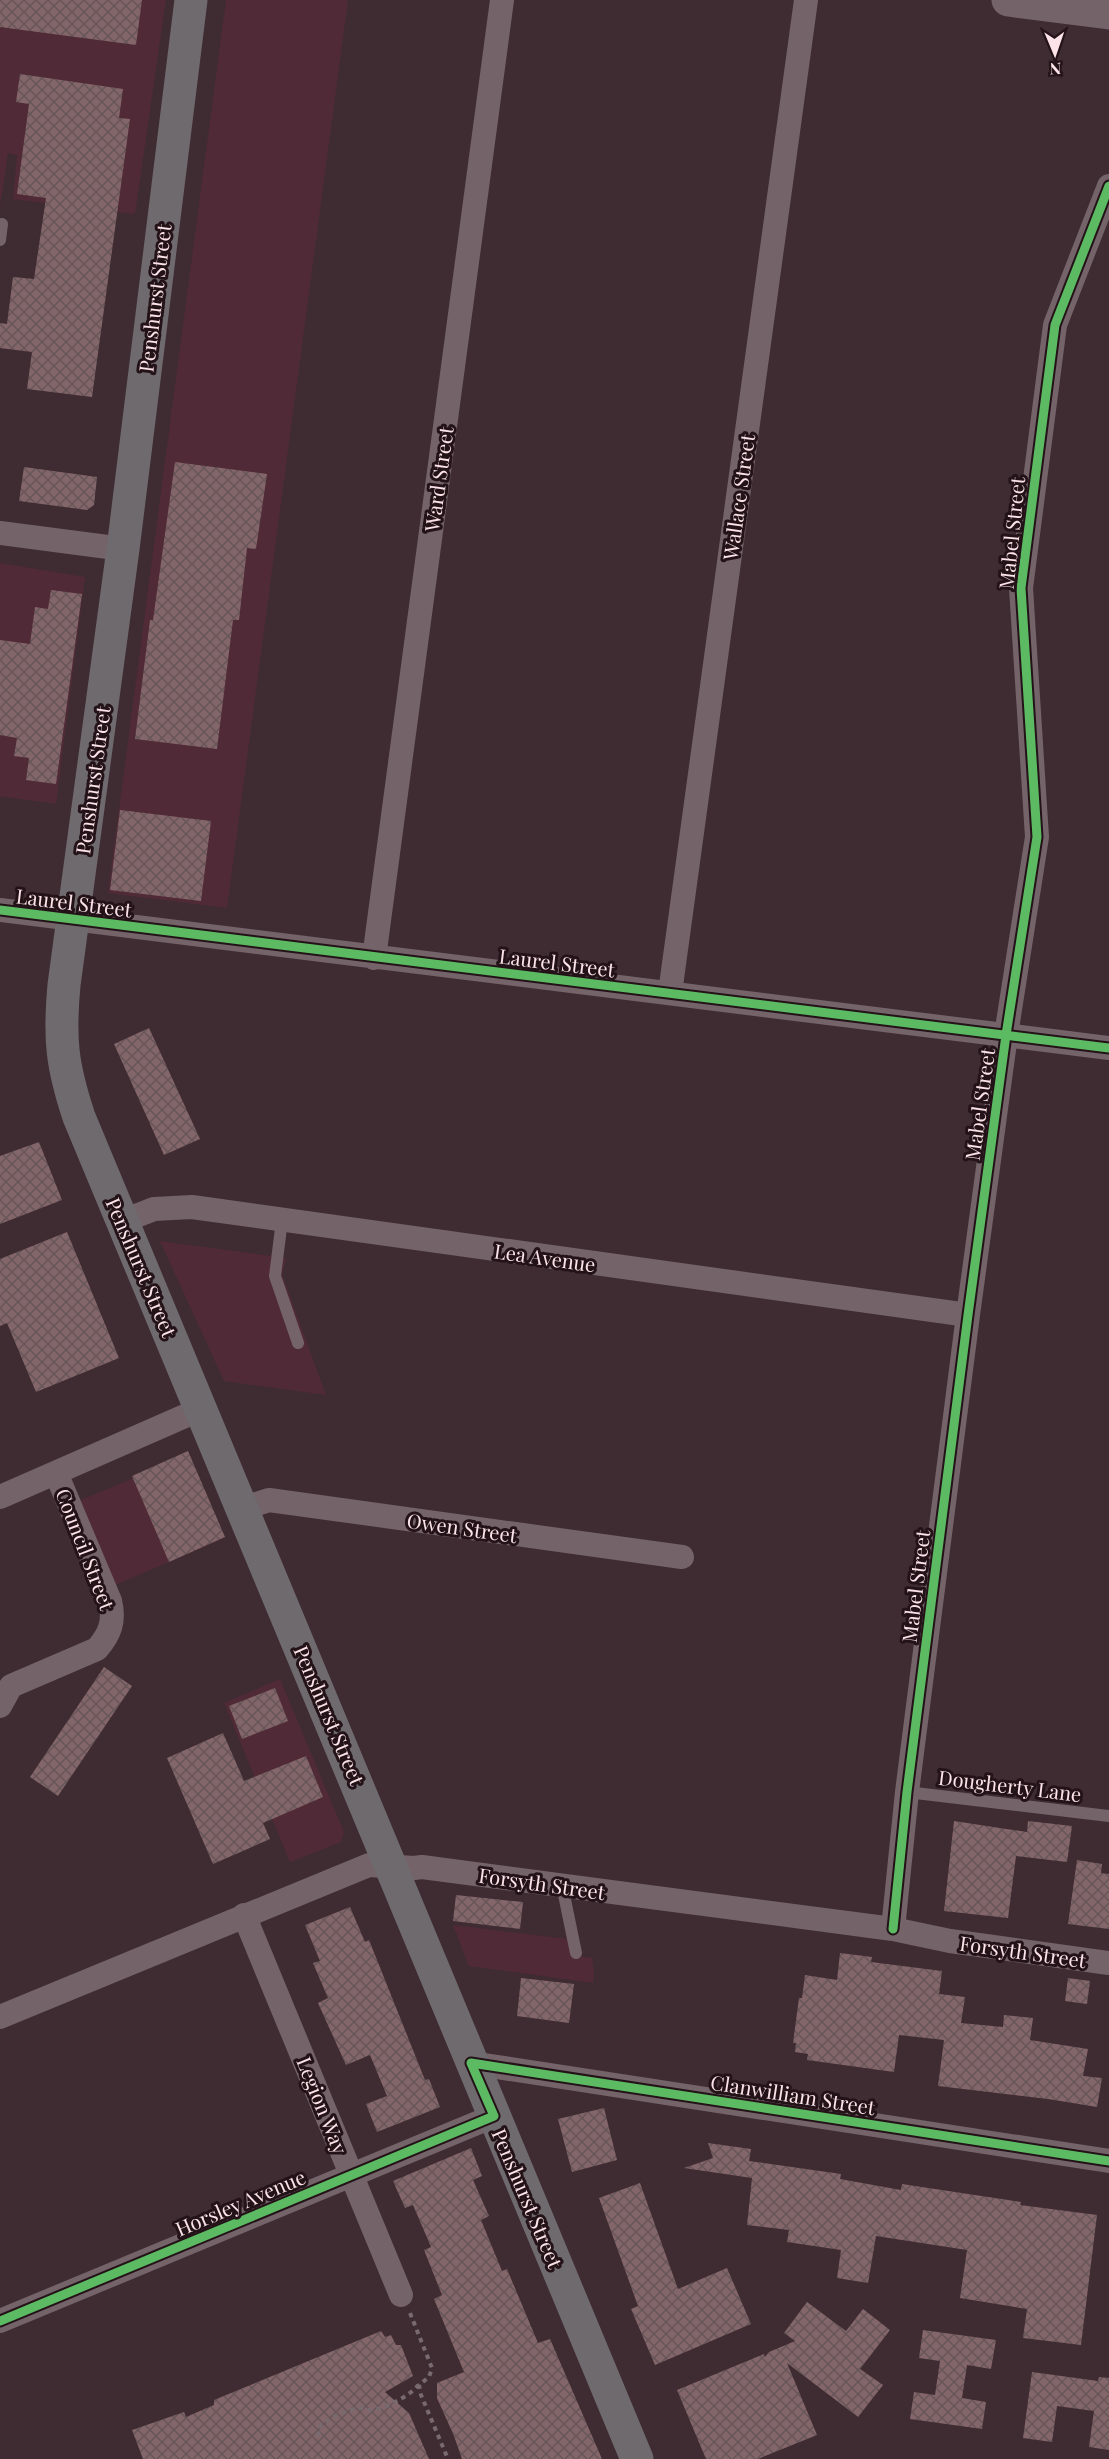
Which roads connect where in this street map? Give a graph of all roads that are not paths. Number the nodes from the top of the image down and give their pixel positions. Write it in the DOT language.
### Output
graph roads {
  1 [pos="191,0"];
  2 [pos="502,0"];
  3 [pos="806,0"];
  4 [pos="1008,0"];
  5 [pos="1109,13"];
  6 [pos="1109,186"];
  7 [pos="2,224"];
  8 [pos="0,240"];
  9 [pos="0,533"];
  10 [pos="123,549"];
  11 [pos="0,910"];
  12 [pos="73,920"];
  13 [pos="374,958"];
  14 [pos="670,993"];
  15 [pos="1006,1035"];
  16 [pos="1109,1048"];
  17 [pos="282,1220"];
  18 [pos="123,1221"];
  19 [pos="968,1315"];
  20 [pos="298,1343"];
  21 [pos="201,1409"];
  22 [pos="56,1473"];
  23 [pos="0,1497"];
  24 [pos="244,1508"];
  25 [pos="682,1557"];
  26 [pos="0,1706"];
  27 [pos="907,1792"];
  28 [pos="1109,1816"];
  29 [pos="391,1866"];
  30 [pos="562,1885"];
  31 [pos="244,1915"];
  32 [pos="893,1929"];
  33 [pos="576,1953"];
  34 [pos="1109,1963"];
  35 [pos="0,2017"];
  36 [pos="471,2063"];
  37 [pos="494,2116"];
  38 [pos="1109,2160"];
  39 [pos="351,2175"];
  40 [pos="401,2295"];
  41 [pos="0,2321"];
  42 [pos="637,2459"];
  1 -- 10 [label="main road, Penshurst Street"];
  2 -- 13 [label="street, Ward Street"];
  3 -- 14 [label="street, Wallace Street"];
  4 -- 5 [label="main road"];
  6 -- 15 [label="street, Mabel Street"];
  7 -- 8 [label="lane"];
  9 -- 10 [label="street"];
  10 -- 12 [label="main road, Penshurst Street"];
  11 -- 12 [label="street, Laurel Street"];
  12 -- 13 [label="street, Laurel Street"];
  12 -- 18 [label="main road, Penshurst Street"];
  13 -- 14 [label="street, Laurel Street"];
  14 -- 15 [label="street, Laurel Street"];
  15 -- 16 [label="street, Laurel Street"];
  15 -- 19 [label="street, Mabel Street"];
  17 -- 18 [label="street, Lea Avenue"];
  17 -- 19 [label="street, Lea Avenue"];
  17 -- 20 [label="lane"];
  18 -- 21 [label="main road, Penshurst Street"];
  19 -- 27 [label="street, Mabel Street"];
  21 -- 22 [label="street"];
  21 -- 24 [label="main road, Penshurst Street"];
  22 -- 23 [label="street"];
  22 -- 26 [label="street, Council Street"];
  24 -- 25 [label="street, Owen Street"];
  24 -- 29 [label="main road, Penshurst Street"];
  27 -- 28 [label="lane, Dougherty Lane"];
  27 -- 32 [label="street, Mabel Street"];
  29 -- 30 [label="street, Forsyth Street"];
  29 -- 31 [label="street, Forsyth Street"];
  29 -- 36 [label="main road, Penshurst Street"];
  30 -- 32 [label="street, Forsyth Street"];
  30 -- 33 [label="lane"];
  31 -- 35 [label="street, Forsyth Street"];
  31 -- 39 [label="street, Legion Way"];
  32 -- 34 [label="street, Forsyth Street"];
  36 -- 37 [label="main road, Penshurst Street"];
  36 -- 38 [label="street, Clanwilliam Street"];
  37 -- 39 [label="street, Horsley Avenue"];
  37 -- 42 [label="main road, Penshurst Street"];
  39 -- 40 [label="street, Legion Way"];
  39 -- 41 [label="street, Horsley Avenue"];
}
